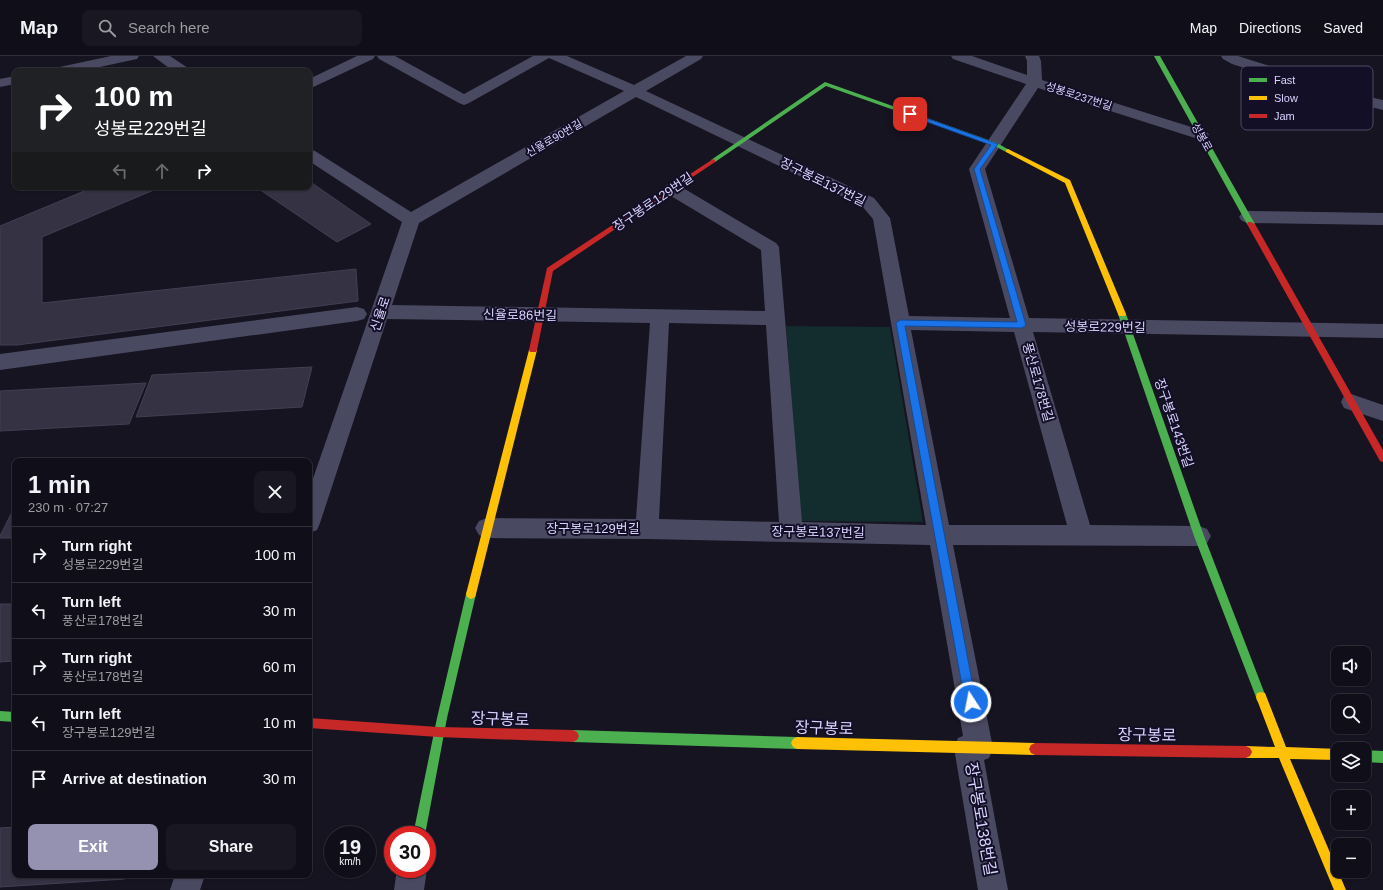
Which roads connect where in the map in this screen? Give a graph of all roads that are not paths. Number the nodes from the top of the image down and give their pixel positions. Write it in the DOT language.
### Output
graph roads {
  1 [pos="132,56"];
  2 [pos="160,56"];
  3 [pos="368,56"];
  4 [pos="384,56"];
  5 [pos="543,56"];
  6 [pos="555,56"];
  7 [pos="696,56"];
  8 [pos="958,56"];
  9 [pos="1032,56"];
  10 [pos="1157,56"];
  11 [pos="1228,56"];
  12 [pos="1272,56"];
  13 [pos="1251,66"];
  14 [pos="1271,66"];
  15 [pos="74,68"];
  16 [pos="178,68"];
  17 [pos="12,81"];
  18 [pos="1035,82"];
  19 [pos="0,83"];
  20 [pos="312,84"];
  21 [pos="635,91"];
  22 [pos="1373,97"];
  23 [pos="1383,98"];
  24 [pos="1373,103"];
  25 [pos="1383,105"];
  26 [pos="1201,135"];
  27 [pos="741,142"];
  28 [pos="995,144"];
  29 [pos="312,156"];
  30 [pos="672,190"];
  31 [pos="1248,217"];
  32 [pos="411,220"];
  33 [pos="1383,220"];
  34 [pos="380,312"];
  35 [pos="357,314"];
  36 [pos="542,316"];
  37 [pos="660,317"];
  38 [pos="776,318"];
  39 [pos="900,323"];
  40 [pos="1022,325"];
  41 [pos="1127,327"];
  42 [pos="1311,330"];
  43 [pos="1383,331"];
  44 [pos="0,362"];
  45 [pos="1351,402"];
  46 [pos="1383,413"];
  47 [pos="1383,458"];
  48 [pos="312,514"];
  49 [pos="487,528"];
  50 [pos="647,529"];
  51 [pos="698,530"];
  52 [pos="791,532"];
  53 [pos="939,535"];
  54 [pos="1082,536"];
  55 [pos="1199,536"];
  56 [pos="0,716"];
  57 [pos="12,717"];
  58 [pos="312,723"];
  59 [pos="438,732"];
  60 [pos="974,748"];
  61 [pos="1282,752"];
  62 [pos="1331,754"];
  63 [pos="1371,756"];
  64 [pos="1383,757"];
  65 [pos="421,826"];
  66 [pos="189,878"];
  67 [pos="411,878"];
  68 [pos="185,890"];
  69 [pos="409,890"];
  70 [pos="993,890"];
  71 [pos="1340,890"];
  1 -- 15 [label="street"];
  2 -- 16 [label="street"];
  3 -- 20 [label="street"];
  4 -- 5 [label="street"];
  6 -- 21 [label="street, 장구봉로137번길"];
  7 -- 21 [label="street, 신율로90번길"];
  8 -- 18 [label="street, 성봉로237번길"];
  9 -- 18 [label="street"];
  10 -- 26 [label="street, 성봉로"];
  11 -- 13 [label="street"];
  12 -- 14 [label="street"];
  17 -- 19 [label="street"];
  18 -- 26 [label="street, 성봉로237번길"];
  18 -- 28 [label="street, 풍산로178번길"];
  21 -- 27 [label="street, 장구봉로137번길"];
  21 -- 32 [label="street, 신율로90번길"];
  22 -- 23 [label="street"];
  24 -- 25 [label="street"];
  26 -- 31 [label="street, 성봉로"];
  27 -- 28 [label="street, 장구봉로129번길"];
  27 -- 30 [label="street, 장구봉로129번길"];
  27 -- 39 [label="street, 장구봉로137번길"];
  28 -- 40 [label="street, 풍산로178번길"];
  28 -- 41 [label="street, 장구봉로143번길"];
  29 -- 32 [label="street"];
  30 -- 36 [label="street, 장구봉로129번길"];
  30 -- 38 [label="street"];
  31 -- 33 [label="street"];
  31 -- 42 [label="street, 성봉로"];
  32 -- 34 [label="street, 신율로"];
  34 -- 36 [label="street, 신율로86번길"];
  34 -- 48 [label="street, 신율로"];
  35 -- 44 [label="street"];
  36 -- 37 [label="street, 신율로86번길"];
  36 -- 49 [label="street, 장구봉로129번길"];
  37 -- 38 [label="street, 신율로86번길"];
  37 -- 50 [label="street"];
  38 -- 52 [label="street"];
  39 -- 40 [label="street, 성봉로229번길"];
  39 -- 53 [label="street, 장구봉로137번길"];
  40 -- 41 [label="street, 성봉로229번길"];
  40 -- 54 [label="street, 풍산로178번길"];
  41 -- 42 [label="street, 성봉로229번길"];
  41 -- 55 [label="street, 장구봉로143번길"];
  42 -- 43 [label="street"];
  42 -- 45 [label="street, 성봉로"];
  45 -- 46 [label="street"];
  45 -- 47 [label="street, 성봉로"];
  49 -- 50 [label="street, 장구봉로129번길"];
  49 -- 59 [label="street, 장구봉로129번길"];
  50 -- 51 [label="street, 장구봉로129번길"];
  51 -- 52 [label="street, 장구봉로137번길"];
  52 -- 53 [label="street, 장구봉로137번길"];
  53 -- 54 [label="street"];
  53 -- 60 [label="street, 장구봉로137번길"];
  54 -- 55 [label="street"];
  55 -- 61 [label="street, 장구봉로143번길"];
  56 -- 57 [label="street"];
  58 -- 59 [label="street, 장구봉로"];
  59 -- 60 [label="street, 장구봉로"];
  59 -- 65 [label="street, 장구봉로129번길"];
  60 -- 61 [label="street, 장구봉로"];
  60 -- 70 [label="street, 장구봉로138번길"];
  61 -- 62 [label="street, 장구봉로"];
  61 -- 71 [label="street, 장구봉로143번길"];
  63 -- 64 [label="street"];
  66 -- 68 [label="street"];
  67 -- 69 [label="street"];
}
